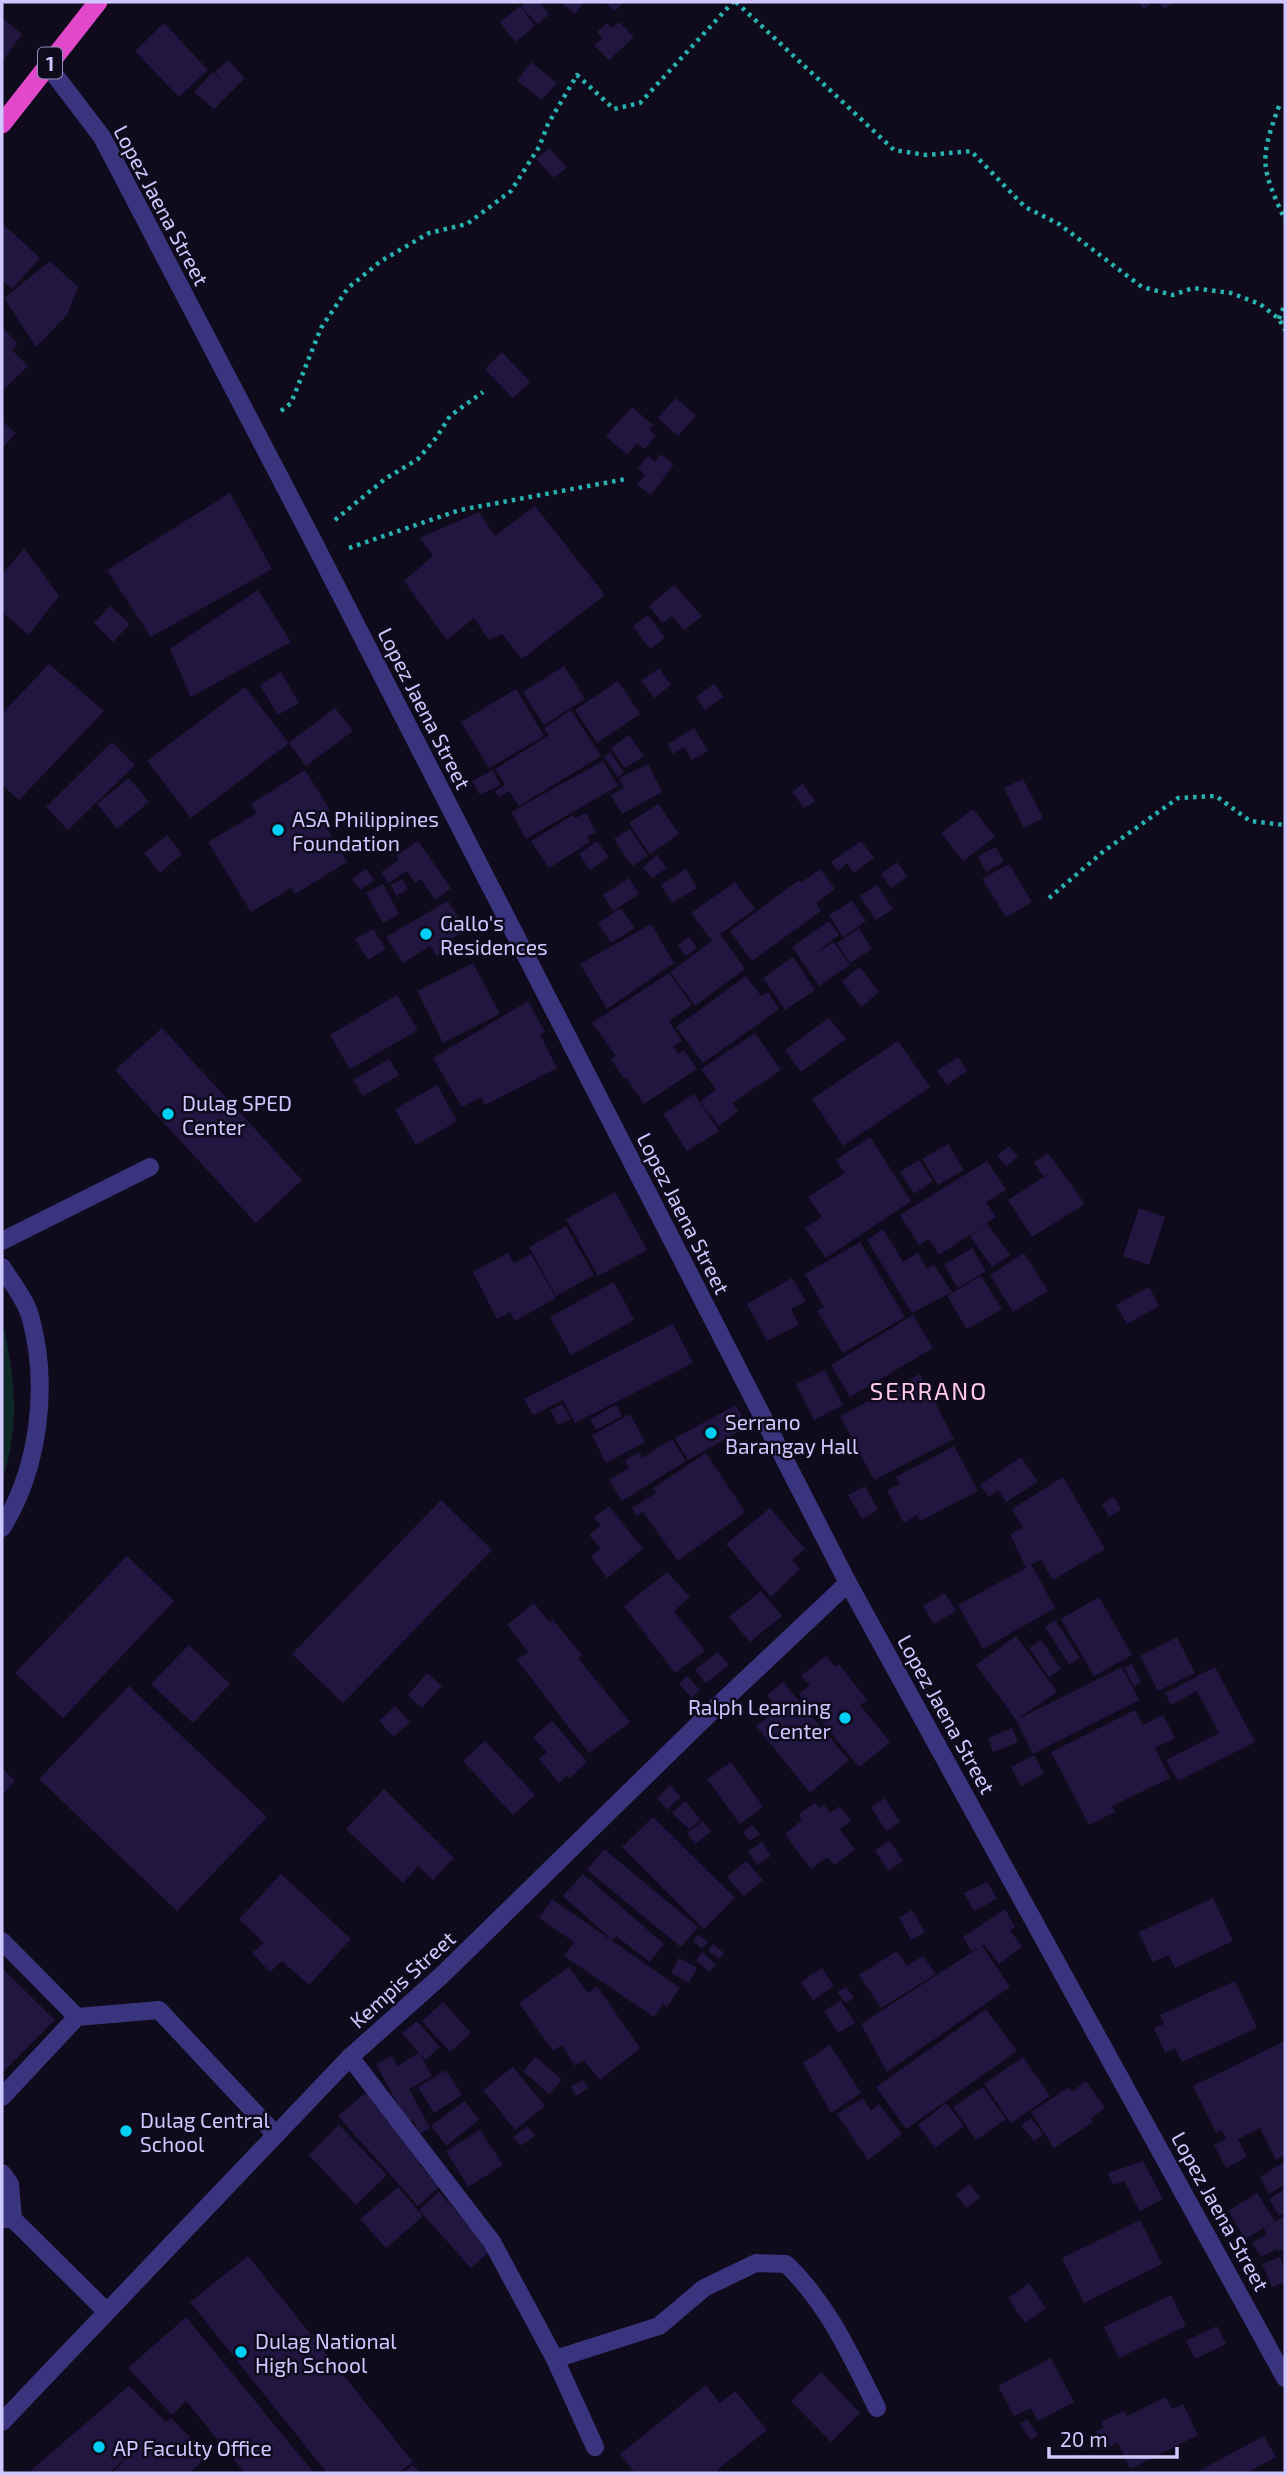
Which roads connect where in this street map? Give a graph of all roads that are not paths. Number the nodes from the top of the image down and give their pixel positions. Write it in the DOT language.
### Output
graph roads {
  1 [pos="98,2"];
  2 [pos="48,66"];
  3 [pos="2,124"];
  4 [pos="150,1167"];
  5 [pos="2,1241"];
  6 [pos="2,1267"];
  7 [pos="2,1528"];
  8 [pos="848,1583"];
  9 [pos="2,1941"];
  10 [pos="77,2017"];
  11 [pos="350,2057"];
  12 [pos="2,2097"];
  13 [pos="275,2134"];
  14 [pos="2,2173"];
  15 [pos="7,2219"];
  16 [pos="106,2311"];
  17 [pos="555,2360"];
  18 [pos="1285,2378"];
  19 [pos="877,2408"];
  20 [pos="2,2422"];
  21 [pos="595,2447"];
  1 -- 2 [label="highway, 1"];
  2 -- 3 [label="highway, 1"];
  2 -- 8 [label="street, Lopez Jaena Street"];
  4 -- 5 [label="street"];
  6 -- 7 [label="street"];
  8 -- 11 [label="street, Kempis Street"];
  8 -- 18 [label="street, Lopez Jaena Street"];
  9 -- 10 [label="street"];
  10 -- 12 [label="street"];
  10 -- 13 [label="street"];
  11 -- 13 [label="street, Kempis Street"];
  11 -- 17 [label="street"];
  13 -- 16 [label="street, Kempis Street"];
  14 -- 15 [label="street"];
  15 -- 16 [label="street"];
  16 -- 20 [label="street, Kempis Street"];
  17 -- 19 [label="street"];
  17 -- 21 [label="street"];
}
